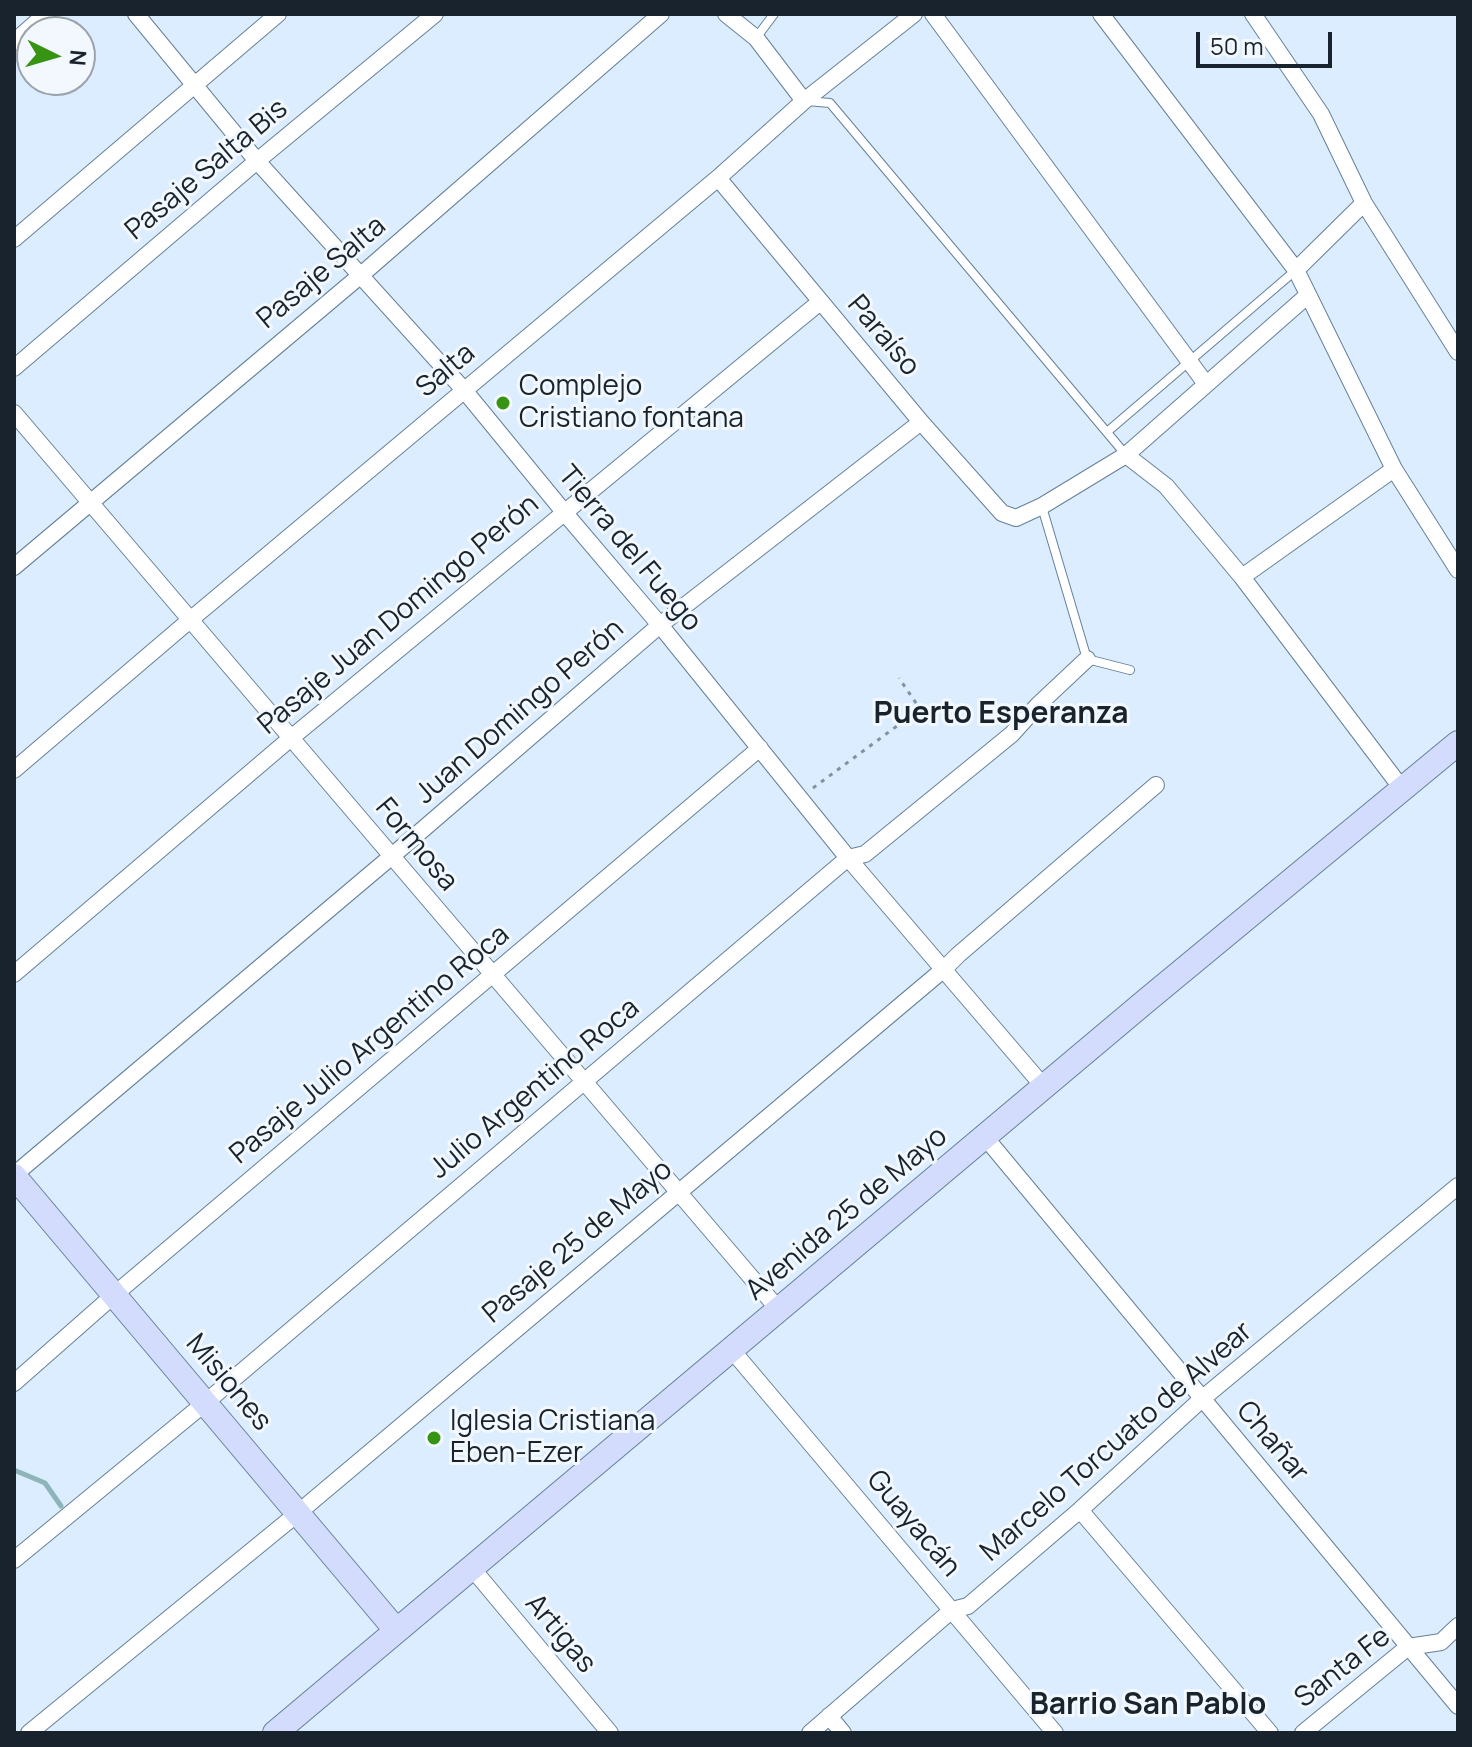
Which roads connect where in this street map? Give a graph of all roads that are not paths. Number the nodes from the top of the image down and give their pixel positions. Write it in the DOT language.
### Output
graph roads {
  1 [pos="46,14"];
  2 [pos="136,14"];
  3 [pos="278,14"];
  4 [pos="435,14"];
  5 [pos="661,14"];
  6 [pos="726,14"];
  7 [pos="774,14"];
  8 [pos="914,14"];
  9 [pos="933,14"];
  10 [pos="1101,14"];
  11 [pos="1253,14"];
  12 [pos="756,38"];
  13 [pos="14,42"];
  14 [pos="195,86"];
  15 [pos="804,101"];
  16 [pos="257,161"];
  17 [pos="718,178"];
  18 [pos="1364,203"];
  19 [pos="14,239"];
  20 [pos="1296,270"];
  21 [pos="361,275"];
  22 [pos="1308,295"];
  23 [pos="820,302"];
  24 [pos="1458,352"];
  25 [pos="1189,361"];
  26 [pos="14,368"];
  27 [pos="1206,384"];
  28 [pos="464,390"];
  29 [pos="14,413"];
  30 [pos="921,422"];
  31 [pos="1107,432"];
  32 [pos="1126,455"];
  33 [pos="1394,469"];
  34 [pos="91,503"];
  35 [pos="1042,506"];
  36 [pos="564,512"];
  37 [pos="14,567"];
  38 [pos="1458,570"];
  39 [pos="1242,577"];
  40 [pos="190,620"];
  41 [pos="660,625"];
  42 [pos="1087,659"];
  43 [pos="1130,670"];
  44 [pos="291,738"];
  45 [pos="1458,743"];
  46 [pos="760,748"];
  47 [pos="14,770"];
  48 [pos="1156,785"];
  49 [pos="1403,790"];
  50 [pos="392,856"];
  51 [pos="848,858"];
  52 [pos="944,969"];
  53 [pos="14,974"];
  54 [pos="493,975"];
  55 [pos="584,1081"];
  56 [pos="1044,1087"];
  57 [pos="985,1137"];
  58 [pos="14,1175"];
  59 [pos="1458,1186"];
  60 [pos="678,1192"];
  61 [pos="114,1295"];
  62 [pos="779,1310"];
  63 [pos="731,1349"];
  64 [pos="14,1383"];
  65 [pos="1203,1398"];
  66 [pos="205,1403"];
  67 [pos="1080,1510"];
  68 [pos="298,1513"];
  69 [pos="14,1560"];
  70 [pos="471,1567"];
  71 [pos="952,1610"];
  72 [pos="1458,1626"];
  73 [pos="396,1630"];
  74 [pos="1408,1647"];
  75 [pos="1458,1706"];
  76 [pos="829,1716"];
  77 [pos="29,1733"];
  78 [pos="275,1733"];
  79 [pos="610,1733"];
  80 [pos="810,1733"];
  81 [pos="843,1733"];
  82 [pos="1055,1733"];
  83 [pos="1270,1733"];
  84 [pos="1303,1733"];
  1 -- 13 [label="street"];
  2 -- 14 [label="street, Tierra del Fuego"];
  3 -- 14 [label="street"];
  4 -- 16 [label="street, Pasaje Salta Bis"];
  5 -- 21 [label="street, Pasaje Salta"];
  6 -- 12 [label="street"];
  7 -- 12 [label="lane"];
  8 -- 15 [label="street, Salta"];
  9 -- 25 [label="street"];
  10 -- 20 [label="street"];
  11 -- 18 [label="street"];
  12 -- 15 [label="street"];
  14 -- 16 [label="street, Tierra del Fuego"];
  14 -- 19 [label="street"];
  15 -- 17 [label="street, Salta"];
  15 -- 31 [label="lane"];
  16 -- 21 [label="street, Tierra del Fuego"];
  16 -- 26 [label="street, Pasaje Salta Bis"];
  17 -- 23 [label="street, Paraíso"];
  17 -- 28 [label="street, Salta"];
  18 -- 20 [label="street"];
  18 -- 24 [label="street"];
  20 -- 22 [label="street"];
  20 -- 25 [label="lane"];
  21 -- 28 [label="street, Tierra del Fuego"];
  21 -- 34 [label="street, Pasaje Salta"];
  22 -- 27 [label="street"];
  22 -- 33 [label="street"];
  23 -- 30 [label="street, Paraíso"];
  23 -- 36 [label="street, Pasaje Juan Domingo Perón"];
  25 -- 27 [label="street"];
  25 -- 31 [label="lane"];
  27 -- 32 [label="street"];
  28 -- 36 [label="street, Tierra del Fuego"];
  28 -- 40 [label="street, Salta"];
  29 -- 34 [label="street, Formosa"];
  30 -- 35 [label="street, Paraíso"];
  30 -- 41 [label="street, Juan Domingo Perón"];
  31 -- 32 [label="lane"];
  32 -- 35 [label="street"];
  32 -- 39 [label="street"];
  33 -- 38 [label="street"];
  33 -- 39 [label="street"];
  34 -- 37 [label="street, Pasaje Salta"];
  34 -- 40 [label="street, Formosa"];
  35 -- 42 [label="lane"];
  36 -- 41 [label="street, Tierra del Fuego"];
  36 -- 44 [label="street, Pasaje Juan Domingo Perón"];
  39 -- 49 [label="street"];
  40 -- 44 [label="street, Formosa"];
  40 -- 47 [label="street, Salta"];
  41 -- 46 [label="street, Tierra del Fuego"];
  41 -- 50 [label="street, Juan Domingo Perón"];
  42 -- 43 [label="lane"];
  42 -- 51 [label="street, Julio Argentino Roca"];
  44 -- 50 [label="street, Formosa"];
  44 -- 53 [label="street, Pasaje Juan Domingo Perón"];
  45 -- 49 [label="main road, Avenida 25 de Mayo"];
  46 -- 51 [label="street, Tierra del Fuego"];
  46 -- 54 [label="street, Pasaje Julio Argentino Roca"];
  48 -- 52 [label="street, Pasaje 25 de Mayo"];
  49 -- 56 [label="main road, Avenida 25 de Mayo"];
  50 -- 54 [label="street, Formosa"];
  50 -- 58 [label="street, Juan Domingo Perón"];
  51 -- 52 [label="street, Tierra del Fuego"];
  51 -- 55 [label="street, Julio Argentino Roca"];
  52 -- 56 [label="street, Tierra del Fuego"];
  52 -- 60 [label="street, Pasaje 25 de Mayo"];
  54 -- 55 [label="street, Formosa"];
  54 -- 61 [label="street, Pasaje Julio Argentino Roca"];
  55 -- 60 [label="street, Formosa"];
  55 -- 66 [label="street, Julio Argentino Roca"];
  56 -- 57 [label="main road, Avenida 25 de Mayo"];
  57 -- 62 [label="main road, Avenida 25 de Mayo"];
  57 -- 65 [label="street, Chañar"];
  58 -- 61 [label="main road, Misiones"];
  59 -- 65 [label="street, Marcelo Torcuato de Alvear"];
  60 -- 62 [label="street, Formosa"];
  60 -- 68 [label="street, Pasaje 25 de Mayo"];
  61 -- 64 [label="street, Pasaje Julio Argentino Roca"];
  61 -- 66 [label="main road, Misiones"];
  62 -- 63 [label="main road, Avenida 25 de Mayo"];
  63 -- 70 [label="main road, Avenida 25 de Mayo"];
  63 -- 71 [label="street, Guayacán"];
  65 -- 67 [label="street, Marcelo Torcuato de Alvear"];
  65 -- 74 [label="street, Chañar"];
  66 -- 68 [label="main road, Misiones"];
  66 -- 69 [label="street, Julio Argentino Roca"];
  67 -- 71 [label="street, Marcelo Torcuato de Alvear"];
  67 -- 83 [label="street"];
  68 -- 73 [label="main road, Misiones"];
  68 -- 77 [label="street, Pasaje 25 de Mayo"];
  70 -- 73 [label="main road, Avenida 25 de Mayo"];
  70 -- 79 [label="street, Artigas"];
  71 -- 76 [label="street, Marcelo Torcuato de Alvear"];
  71 -- 82 [label="street, Guayacán"];
  72 -- 74 [label="street, Santa Fe"];
  73 -- 78 [label="main road, Avenida 25 de Mayo"];
  74 -- 75 [label="street, Chañar"];
  74 -- 84 [label="street, Santa Fe"];
  76 -- 80 [label="street, Marcelo Torcuato de Alvear"];
  76 -- 81 [label="street"];
}
